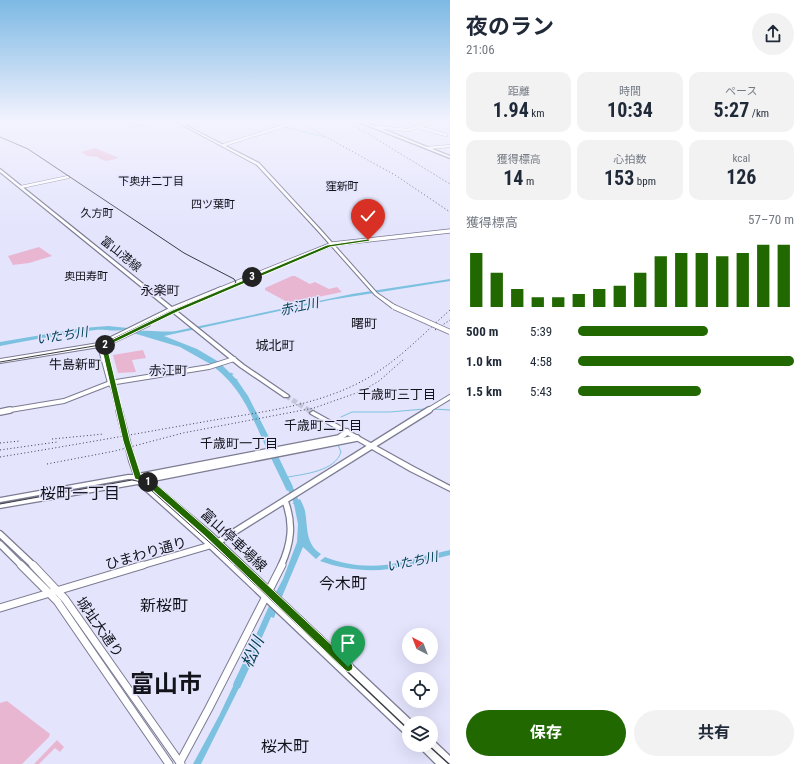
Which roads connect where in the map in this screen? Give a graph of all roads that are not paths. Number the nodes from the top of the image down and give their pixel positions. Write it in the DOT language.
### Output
graph roads {
  1 [pos="245,157"];
  2 [pos="0,170"];
  3 [pos="68,177"];
  4 [pos="21,187"];
  5 [pos="450,231"];
  6 [pos="332,244"];
  7 [pos="173,310"];
  8 [pos="450,332"];
  9 [pos="102,345"];
  10 [pos="234,359"];
  11 [pos="0,362"];
  12 [pos="112,386"];
  13 [pos="286,396"];
  14 [pos="450,397"];
  15 [pos="0,412"];
  16 [pos="313,413"];
  17 [pos="347,432"];
  18 [pos="357,438"];
  19 [pos="372,447"];
  20 [pos="279,451"];
  21 [pos="267,454"];
  22 [pos="140,479"];
  23 [pos="450,489"];
  24 [pos="0,500"];
  25 [pos="287,500"];
  26 [pos="0,506"];
  27 [pos="0,534"];
  28 [pos="0,544"];
  29 [pos="214,545"];
  30 [pos="59,591"];
  31 [pos="51,594"];
  32 [pos="269,597"];
  33 [pos="279,606"];
  34 [pos="0,608"];
  35 [pos="402,718"];
  36 [pos="402,725"];
  37 [pos="438,751"];
  38 [pos="430,752"];
  39 [pos="450,762"];
  40 [pos="181,763"];
  41 [pos="169,764"];
  42 [pos="443,764"];
  1 -- 6 [label="main road"];
  2 -- 4 [label="main road, 富山港線"];
  3 -- 4 [label="street"];
  4 -- 7 [label="main road, 富山港線"];
  5 -- 6 [label="street"];
  6 -- 7 [label="street"];
  6 -- 8 [label="main road, bridge"];
  7 -- 9 [label="street"];
  7 -- 9 [label="street"];
  7 -- 10 [label="main road, 富山港線"];
  9 -- 11 [label="street"];
  9 -- 12 [label="street"];
  10 -- 12 [label="street"];
  10 -- 13 [label="main road, 富山港線"];
  12 -- 15 [label="street"];
  12 -- 22 [label="street"];
  14 -- 19 [label="street"];
  16 -- 17 [label="main road"];
  17 -- 18 [label="main road"];
  17 -- 20 [label="street"];
  18 -- 19 [label="main road"];
  18 -- 20 [label="street"];
  19 -- 23 [label="main road"];
  19 -- 25 [label="street, ひまわり通り"];
  20 -- 21 [label="street"];
  21 -- 22 [label="street"];
  21 -- 22 [label="street"];
  22 -- 24 [label="main road"];
  22 -- 26 [label="main road"];
  22 -- 29 [label="main road, 富山停車場線"];
  25 -- 29 [label="street, ひまわり通り"];
  25 -- 32 [label="street"];
  27 -- 30 [label="street, 城址大通り"];
  28 -- 31 [label="street, 城址大通り"];
  29 -- 30 [label="street, ひまわり通り"];
  29 -- 32 [label="main road, 富山停車場線"];
  30 -- 31 [label="street, ひまわり通り"];
  30 -- 40 [label="street, 城址大通り"];
  31 -- 34 [label="street, ひまわり通り"];
  31 -- 41 [label="street, 城址大通り"];
  32 -- 33 [label="main road, 富山停車場線"];
  32 -- 40 [label="street"];
  33 -- 35 [label="main road, 富山停車場線"];
  33 -- 36 [label="main road, 富山停車場線"];
  37 -- 39 [label="main road"];
  38 -- 42 [label="main road"];
}
